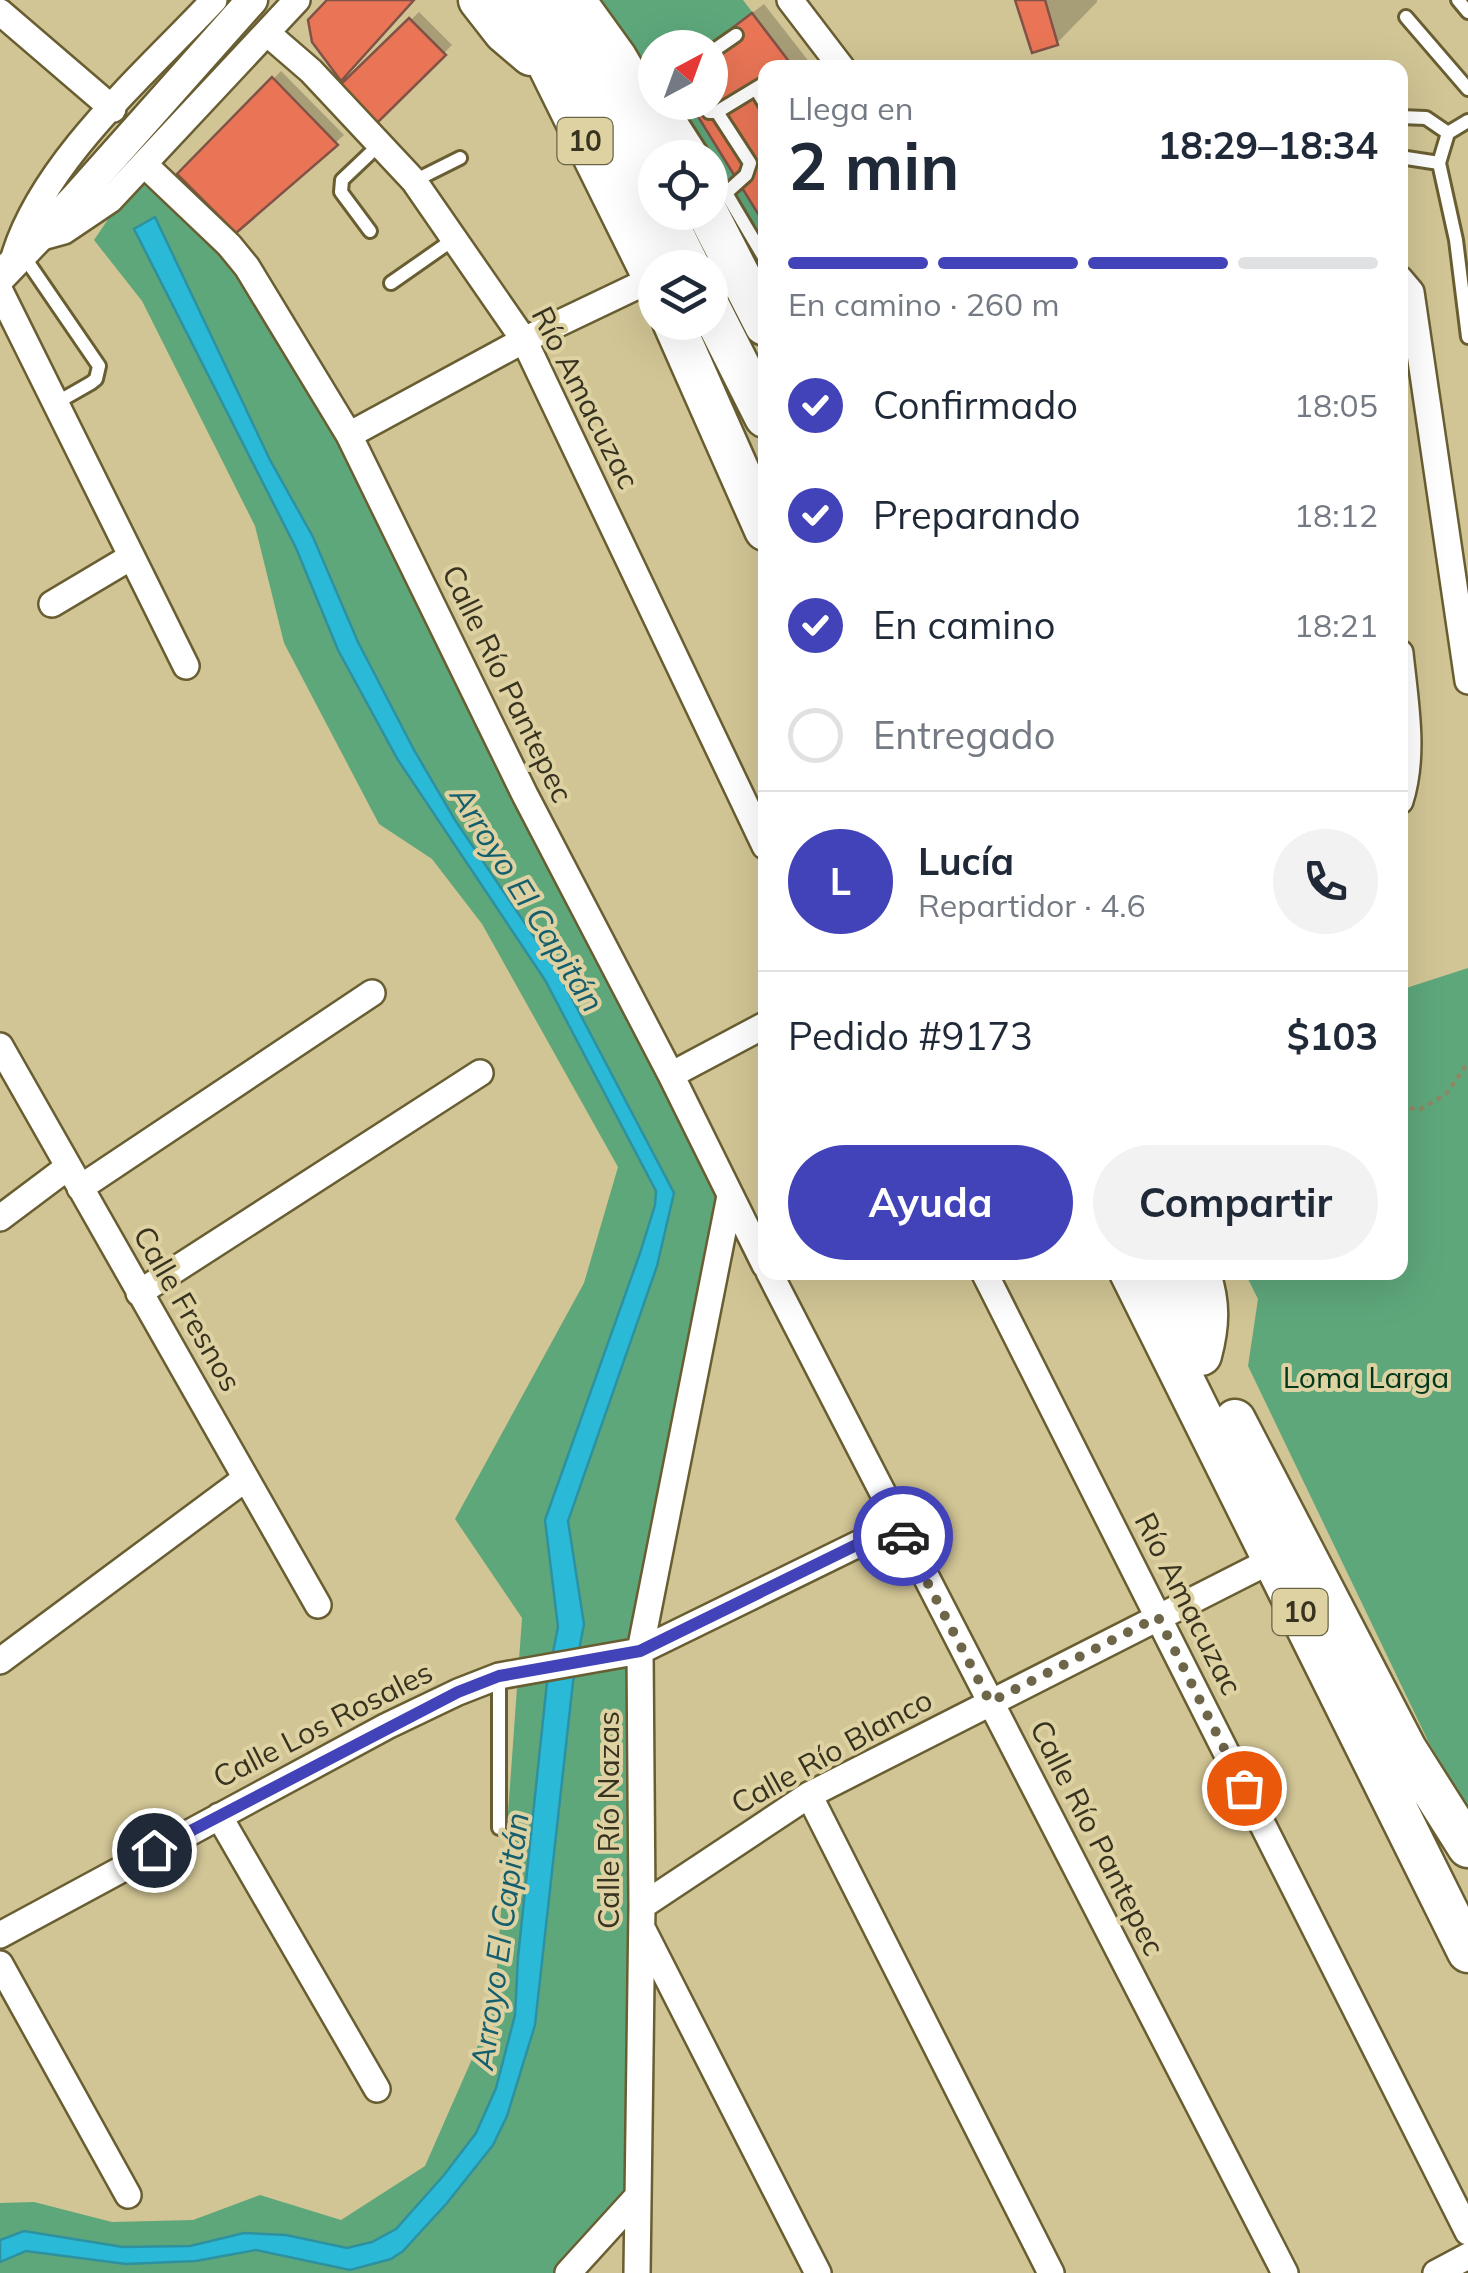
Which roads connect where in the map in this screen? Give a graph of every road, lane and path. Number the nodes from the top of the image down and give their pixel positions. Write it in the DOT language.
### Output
graph roads {
  1 [pos="214,0"];
  2 [pos="252,0"];
  3 [pos="297,0"];
  4 [pos="480,0"];
  5 [pos="516,0"];
  6 [pos="554,0"];
  7 [pos="574,0"];
  8 [pos="790,0"];
  9 [pos="1458,0"];
  10 [pos="1468,12"];
  11 [pos="1406,18"];
  12 [pos="3,21"];
  13 [pos="267,33"];
  14 [pos="736,35"];
  15 [pos="728,41"];
  16 [pos="836,60"];
  17 [pos="550,70"];
  18 [pos="638,82"];
  19 [pos="758,87"];
  20 [pos="1468,89"];
  21 [pos="728,105"];
  22 [pos="113,109"];
  23 [pos="1408,117"];
  24 [pos="672,120"];
  25 [pos="722,120"];
  26 [pos="1468,120"];
  27 [pos="1448,133"];
  28 [pos="689,140"];
  29 [pos="381,143"];
  30 [pos="460,158"];
  31 [pos="1408,158"];
  32 [pos="1439,163"];
  33 [pos="145,165"];
  34 [pos="638,166"];
  35 [pos="414,181"];
  36 [pos="728,192"];
  37 [pos="728,216"];
  38 [pos="727,230"];
  39 [pos="370,231"];
  40 [pos="454,239"];
  41 [pos="639,250"];
  42 [pos="758,250"];
  43 [pos="14,265"];
  44 [pos="392,282"];
  45 [pos="638,287"];
  46 [pos="1408,288"];
  47 [pos="758,308"];
  48 [pos="1468,337"];
  49 [pos="524,340"];
  50 [pos="681,340"];
  51 [pos="726,340"];
  52 [pos="56,403"];
  53 [pos="758,403"];
  54 [pos="349,436"];
  55 [pos="758,514"];
  56 [pos="131,558"];
  57 [pos="52,604"];
  58 [pos="186,666"];
  59 [pos="1468,680"];
  60 [pos="758,831"];
  61 [pos="372,993"];
  62 [pos="758,1030"];
  63 [pos="0,1046"];
  64 [pos="1468,1063"];
  65 [pos="480,1073"];
  66 [pos="671,1076"];
  67 [pos="1408,1108"];
  68 [pos="74,1178"];
  69 [pos="730,1196"];
  70 [pos="0,1218"];
  71 [pos="758,1251"];
  72 [pos="773,1280"];
  73 [pos="988,1280"];
  74 [pos="1134,1280"];
  75 [pos="1166,1280"];
  76 [pos="1201,1280"];
  77 [pos="139,1293"];
  78 [pos="1201,1355"];
  79 [pos="245,1479"];
  80 [pos="897,1525"];
  81 [pos="1274,1559"];
  82 [pos="318,1605"];
  83 [pos="1158,1617"];
  84 [pos="640,1651"];
  85 [pos="0,1661"];
  86 [pos="499,1676"];
  87 [pos="990,1702"];
  88 [pos="809,1796"];
  89 [pos="219,1816"];
  90 [pos="499,1828"];
  91 [pos="1468,1847"];
  92 [pos="1430,1876"];
  93 [pos="642,1916"];
  94 [pos="1468,1919"];
  95 [pos="0,1935"];
  96 [pos="1468,1952"];
  97 [pos="0,1964"];
  98 [pos="377,2089"];
  99 [pos="128,2195"];
  100 [pos="638,2196"];
  101 [pos="1468,2232"];
  102 [pos="1468,2256"];
  103 [pos="568,2273"];
  104 [pos="638,2273"];
  105 [pos="818,2273"];
  106 [pos="1051,2273"];
  107 [pos="1285,2273"];
  108 [pos="1436,2273"];
  1 -- 22 [label="street"];
  2 -- 43 [label="street"];
  3 -- 13 [label="street"];
  4 -- 17 [label="highway"];
  5 -- 17 [label="highway, 10"];
  6 -- 34 [label="highway, 10"];
  7 -- 18 [label="highway"];
  8 -- 16 [label="street"];
  9 -- 10 [label="lane"];
  11 -- 20 [label="lane"];
  12 -- 22 [label="street"];
  13 -- 29 [label="street, Río Amacuzac"];
  13 -- 33 [label="street"];
  14 -- 15 [label="lane"];
  17 -- 41 [label="highway, 10"];
  19 -- 21 [label="lane"];
  22 -- 43 [label="street"];
  23 -- 27 [label="lane"];
  24 -- 28 [label="lane"];
  25 -- 36 [label="lane"];
  26 -- 27 [label="lane"];
  27 -- 32 [label="lane"];
  29 -- 35 [label="street, Río Amacuzac"];
  29 -- 39 [label="lane"];
  30 -- 35 [label="lane"];
  31 -- 32 [label="lane"];
  32 -- 48 [label="lane"];
  33 -- 43 [label="street"];
  33 -- 54 [label="street, Calle Río Pantepec"];
  35 -- 40 [label="street, Río Amacuzac"];
  37 -- 42 [label="lane"];
  38 -- 47 [label="highway"];
  40 -- 44 [label="lane"];
  40 -- 49 [label="street, Río Amacuzac"];
  43 -- 52 [label="street"];
  43 -- 52 [label="lane"];
  45 -- 49 [label="street"];
  46 -- 59 [label="street"];
  49 -- 54 [label="street"];
  49 -- 60 [label="street, Río Amacuzac"];
  50 -- 55 [label="highway"];
  51 -- 53 [label="highway"];
  52 -- 56 [label="street"];
  54 -- 66 [label="street, Calle Río Pantepec"];
  56 -- 57 [label="street"];
  56 -- 58 [label="street"];
  61 -- 68 [label="street"];
  62 -- 66 [label="street"];
  63 -- 68 [label="street, Calle Fresnos"];
  64 -- 67 [label="path"];
  65 -- 77 [label="street"];
  66 -- 69 [label="street, Calle Río Pantepec"];
  68 -- 70 [label="street"];
  68 -- 77 [label="street, Calle Fresnos"];
  69 -- 71 [label="street, Calle Río Pantepec"];
  69 -- 84 [label="street, Calle Río Nazas"];
  72 -- 80 [label="street, Calle Río Pantepec"];
  73 -- 83 [label="street, Río Amacuzac"];
  74 -- 81 [label="highway, 10"];
  75 -- 78 [label="highway, 10"];
  76 -- 78 [label="highway"];
  77 -- 79 [label="street, Calle Fresnos"];
  78 -- 91 [label="highway, 10"];
  79 -- 82 [label="street, Calle Fresnos"];
  79 -- 85 [label="street"];
  80 -- 84 [label="street, Calle Los Rosales"];
  80 -- 87 [label="street, Calle Río Pantepec"];
  81 -- 83 [label="street, Calle Río Blanco"];
  81 -- 92 [label="highway, 10"];
  83 -- 87 [label="street, Calle Río Blanco"];
  83 -- 101 [label="street, Río Amacuzac"];
  84 -- 86 [label="street, Calle Los Rosales"];
  84 -- 93 [label="street, Calle Río Nazas"];
  86 -- 89 [label="street, Calle Los Rosales"];
  86 -- 90 [label="lane"];
  87 -- 88 [label="street, Calle Río Blanco"];
  87 -- 107 [label="street, Calle Río Pantepec"];
  88 -- 93 [label="street, Calle Río Blanco"];
  88 -- 106 [label="street"];
  89 -- 95 [label="street, Calle Los Rosales"];
  89 -- 98 [label="street"];
  92 -- 94 [label="highway"];
  92 -- 96 [label="highway, 10"];
  93 -- 100 [label="street, Calle Río Nazas"];
  93 -- 105 [label="street"];
  97 -- 99 [label="street"];
  100 -- 103 [label="street"];
  100 -- 104 [label="street, Calle Río Nazas"];
  102 -- 108 [label="street"];
}
